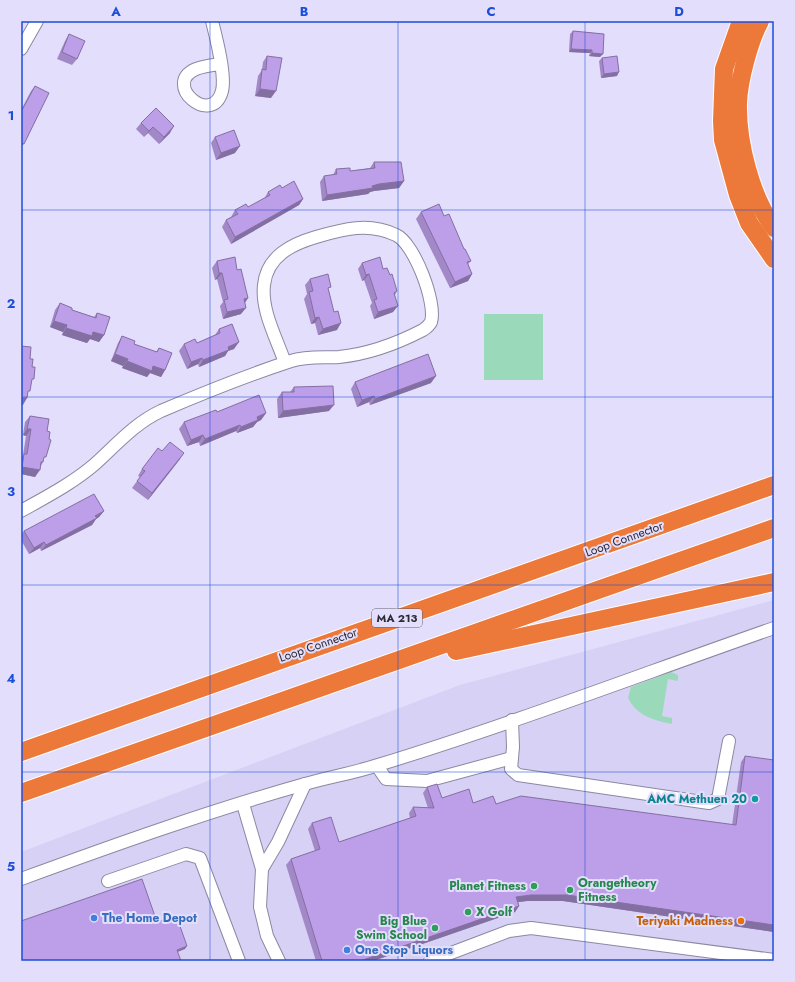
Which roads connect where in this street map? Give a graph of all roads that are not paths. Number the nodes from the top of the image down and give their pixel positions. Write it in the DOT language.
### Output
graph roads {
  1 [pos="37,21"];
  2 [pos="212,21"];
  3 [pos="741,21"];
  4 [pos="760,21"];
  5 [pos="21,50"];
  6 [pos="220,64"];
  7 [pos="774,228"];
  8 [pos="774,260"];
  9 [pos="285,363"];
  10 [pos="774,485"];
  11 [pos="21,511"];
  12 [pos="774,528"];
  13 [pos="774,582"];
  14 [pos="774,628"];
  15 [pos="381,668"];
  16 [pos="512,720"];
  17 [pos="729,741"];
  18 [pos="21,752"];
  19 [pos="512,758"];
  20 [pos="377,766"];
  21 [pos="304,784"];
  22 [pos="21,793"];
  23 [pos="243,804"];
  24 [pos="262,869"];
  25 [pos="21,879"];
  26 [pos="108,881"];
  27 [pos="774,960"];
  28 [pos="239,961"];
  29 [pos="279,961"];
  30 [pos="430,961"];
  1 -- 5 [label="street"];
  2 -- 6 [label="street"];
  3 -- 8 [label="highway"];
  4 -- 7 [label="highway"];
  9 -- 9 [label="street"];
  9 -- 11 [label="street"];
  10 -- 18 [label="highway, Loop Connector / MA 213"];
  12 -- 15 [label="highway"];
  13 -- 15 [label="highway"];
  14 -- 16 [label="street"];
  15 -- 22 [label="highway"];
  16 -- 19 [label="street"];
  16 -- 20 [label="street"];
  17 -- 19 [label="street"];
  19 -- 20 [label="street"];
  20 -- 21 [label="street"];
  21 -- 23 [label="street"];
  21 -- 24 [label="street"];
  23 -- 24 [label="street"];
  23 -- 25 [label="street"];
  24 -- 29 [label="street"];
  26 -- 28 [label="street"];
  27 -- 30 [label="street"];
}
